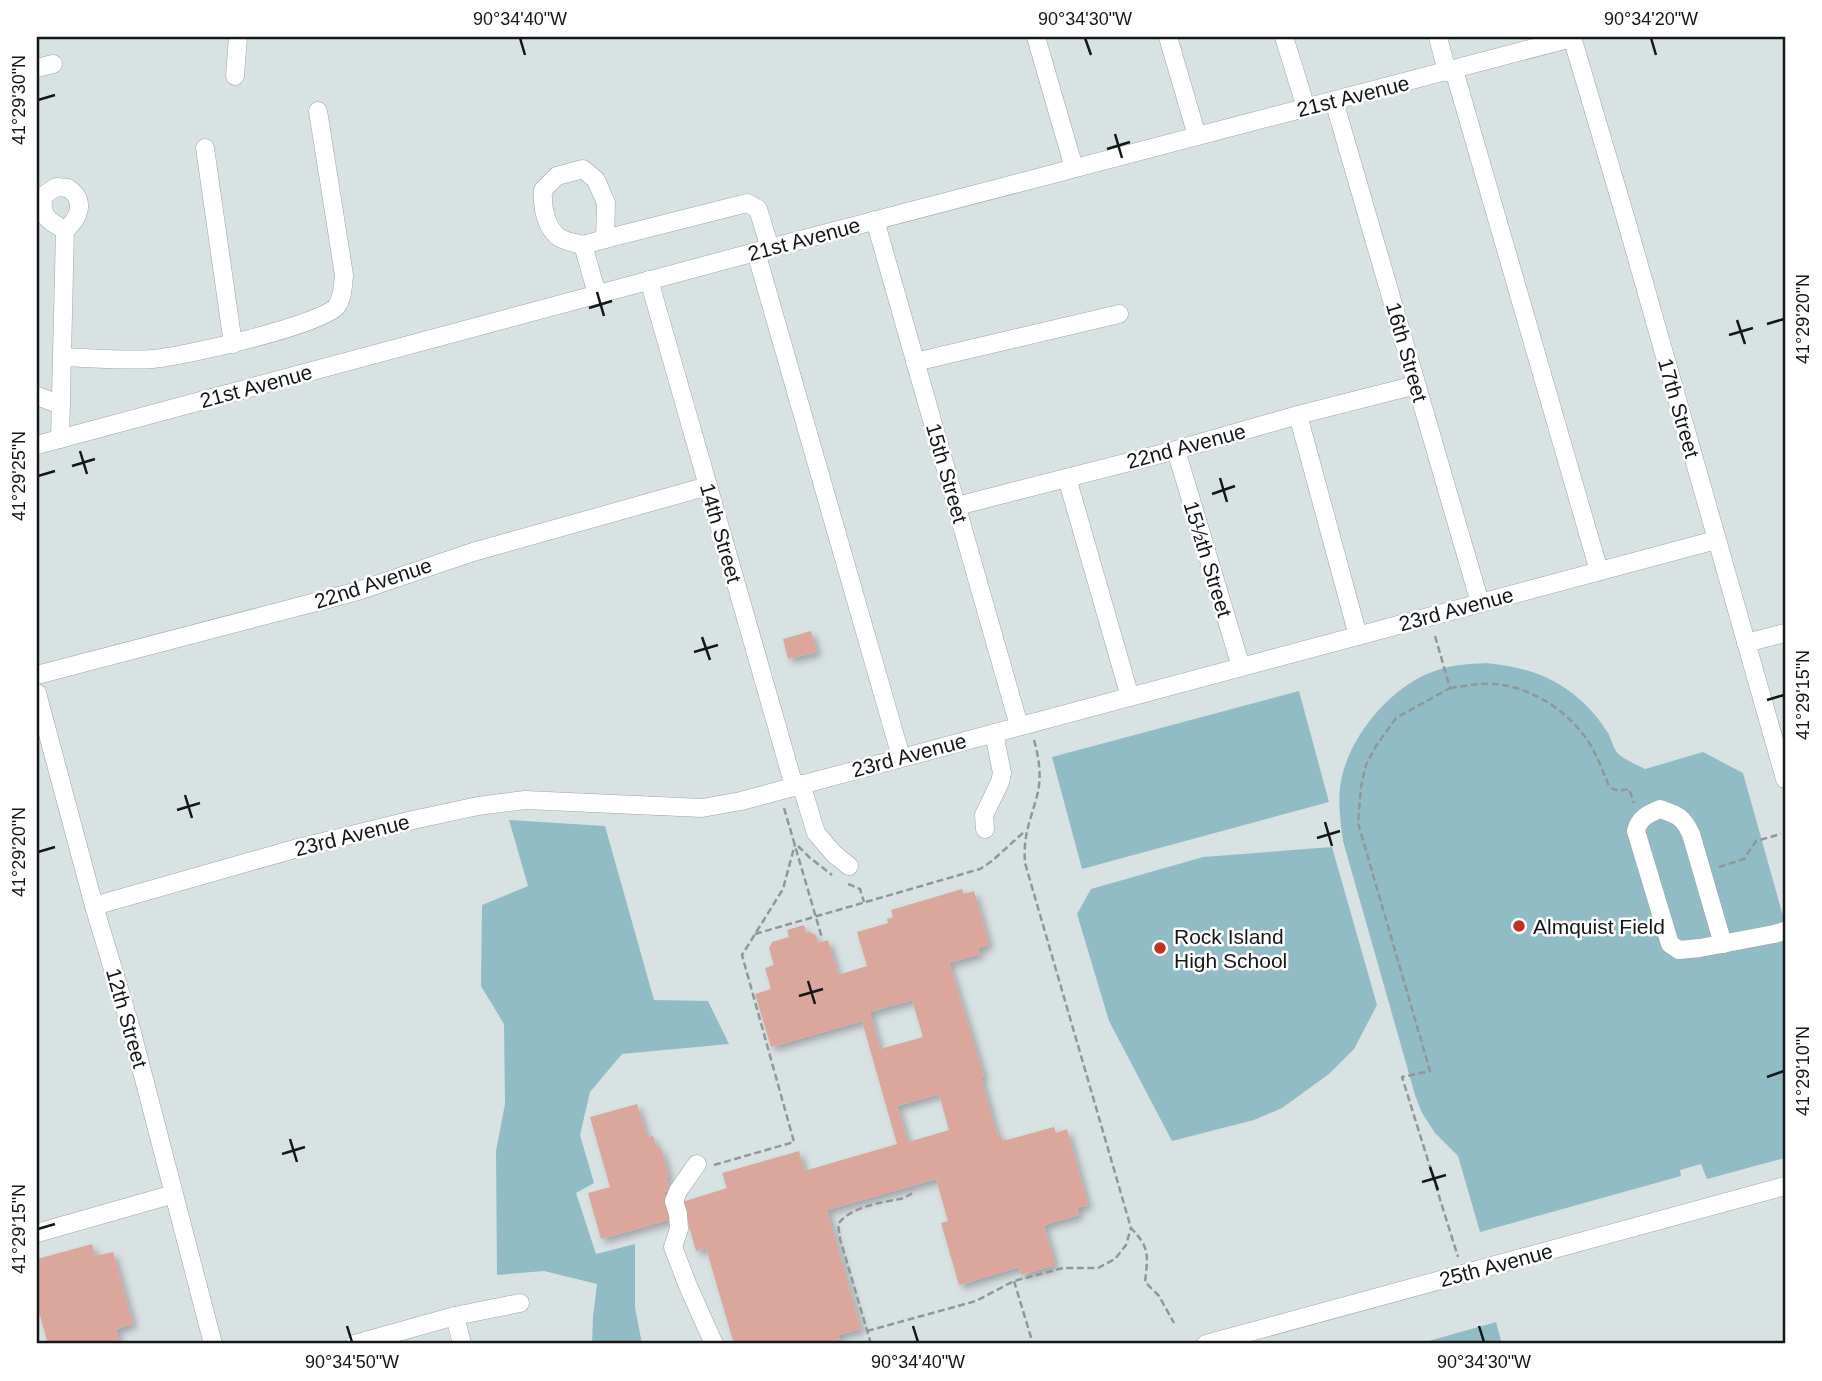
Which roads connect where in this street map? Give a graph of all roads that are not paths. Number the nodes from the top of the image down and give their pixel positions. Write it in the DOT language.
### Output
graph roads {
  1 [pos="239,37"];
  2 [pos="1036,37"];
  3 [pos="1168,37"];
  4 [pos="1284,37"];
  5 [pos="1438,37"];
  6 [pos="1572,37"];
  7 [pos="1451,71"];
  8 [pos="234,76"];
  9 [pos="1334,101"];
  10 [pos="1306,108"];
  11 [pos="318,111"];
  12 [pos="1197,136"];
  13 [pos="205,148"];
  14 [pos="1074,168"];
  15 [pos="875,220"];
  16 [pos="65,230"];
  17 [pos="605,239"];
  18 [pos="583,246"];
  19 [pos="763,250"];
  20 [pos="649,280"];
  21 [pos="597,294"];
  22 [pos="1119,314"];
  23 [pos="233,344"];
  24 [pos="62,357"];
  25 [pos="915,362"];
  26 [pos="1416,385"];
  27 [pos="37,396"];
  28 [pos="61,405"];
  29 [pos="1298,415"];
  30 [pos="60,439"];
  31 [pos="37,445"];
  32 [pos="1176,450"];
  33 [pos="1067,478"];
  34 [pos="708,486"];
  35 [pos="957,506"];
  36 [pos="1716,540"];
  37 [pos="1599,571"];
  38 [pos="1480,603"];
  39 [pos="1785,633"];
  40 [pos="1358,636"];
  41 [pos="1746,643"];
  42 [pos="1241,667"];
  43 [pos="37,675"];
  44 [pos="37,693"];
  45 [pos="1130,696"];
  46 [pos="1019,726"];
  47 [pos="994,733"];
  48 [pos="901,758"];
  49 [pos="1785,779"];
  50 [pos="797,785"];
  51 [pos="985,829"];
  52 [pos="849,866"];
  53 [pos="94,906"];
  54 [pos="1785,930"];
  55 [pos="1723,944"];
  56 [pos="697,1164"];
  57 [pos="1785,1186"];
  58 [pos="174,1194"];
  59 [pos="37,1233"];
  60 [pos="520,1303"];
  61 [pos="455,1316"];
  62 [pos="213,1344"];
  63 [pos="355,1344"];
  64 [pos="462,1344"];
  65 [pos="714,1344"];
  66 [pos="1206,1344"];
  1 -- 8 [label="street"];
  2 -- 14 [label="street"];
  3 -- 12 [label="street"];
  4 -- 10 [label="street"];
  5 -- 7 [label="street"];
  6 -- 7 [label="street, 21st Avenue"];
  6 -- 36 [label="street, 17th Street"];
  7 -- 9 [label="street, 21st Avenue"];
  7 -- 37 [label="street"];
  9 -- 10 [label="street, 21st Avenue"];
  9 -- 26 [label="street, 16th Street"];
  10 -- 12 [label="street, 21st Avenue"];
  11 -- 23 [label="street"];
  12 -- 14 [label="street, 21st Avenue"];
  13 -- 23 [label="street"];
  14 -- 15 [label="street, 21st Avenue"];
  15 -- 19 [label="street, 21st Avenue"];
  15 -- 25 [label="street, 15th Street"];
  16 -- 24 [label="street"];
  17 -- 18 [label="street"];
  17 -- 18 [label="street"];
  17 -- 19 [label="street"];
  18 -- 21 [label="street"];
  19 -- 20 [label="street, 21st Avenue"];
  19 -- 48 [label="street"];
  20 -- 21 [label="street, 21st Avenue"];
  20 -- 34 [label="street, 14th Street"];
  21 -- 30 [label="street, 21st Avenue"];
  22 -- 25 [label="street"];
  23 -- 24 [label="street"];
  24 -- 28 [label="street"];
  25 -- 35 [label="street, 15th Street"];
  26 -- 29 [label="street, 22nd Avenue"];
  26 -- 38 [label="street, 16th Street"];
  27 -- 28 [label="street"];
  28 -- 30 [label="street"];
  29 -- 32 [label="street, 22nd Avenue"];
  29 -- 40 [label="street"];
  30 -- 31 [label="street, 21st Avenue"];
  32 -- 33 [label="street, 22nd Avenue"];
  32 -- 42 [label="street, 15½th Street"];
  33 -- 35 [label="street, 22nd Avenue"];
  33 -- 45 [label="street"];
  34 -- 43 [label="street, 22nd Avenue"];
  34 -- 50 [label="street, 14th Street"];
  35 -- 46 [label="street, 15th Street"];
  36 -- 37 [label="street, 23rd Avenue"];
  36 -- 41 [label="street, 17th Street"];
  37 -- 38 [label="street, 23rd Avenue"];
  38 -- 40 [label="street, 23rd Avenue"];
  39 -- 41 [label="street"];
  40 -- 42 [label="street, 23rd Avenue"];
  41 -- 49 [label="street, 17th Street"];
  42 -- 45 [label="street, 23rd Avenue"];
  44 -- 53 [label="street, 12th Street"];
  45 -- 46 [label="street, 23rd Avenue"];
  46 -- 47 [label="street, 23rd Avenue"];
  47 -- 48 [label="street, 23rd Avenue"];
  47 -- 51 [label="street"];
  48 -- 50 [label="street, 23rd Avenue"];
  50 -- 52 [label="street, 14th Street"];
  50 -- 53 [label="street, 23rd Avenue"];
  53 -- 58 [label="street, 12th Street"];
  54 -- 55 [label="street"];
  55 -- 55 [label="street"];
  56 -- 65 [label="street"];
  57 -- 66 [label="street, 25th Avenue"];
  58 -- 59 [label="street"];
  58 -- 62 [label="street, 12th Street"];
  60 -- 61 [label="street"];
  61 -- 63 [label="street"];
  61 -- 64 [label="street"];
}
